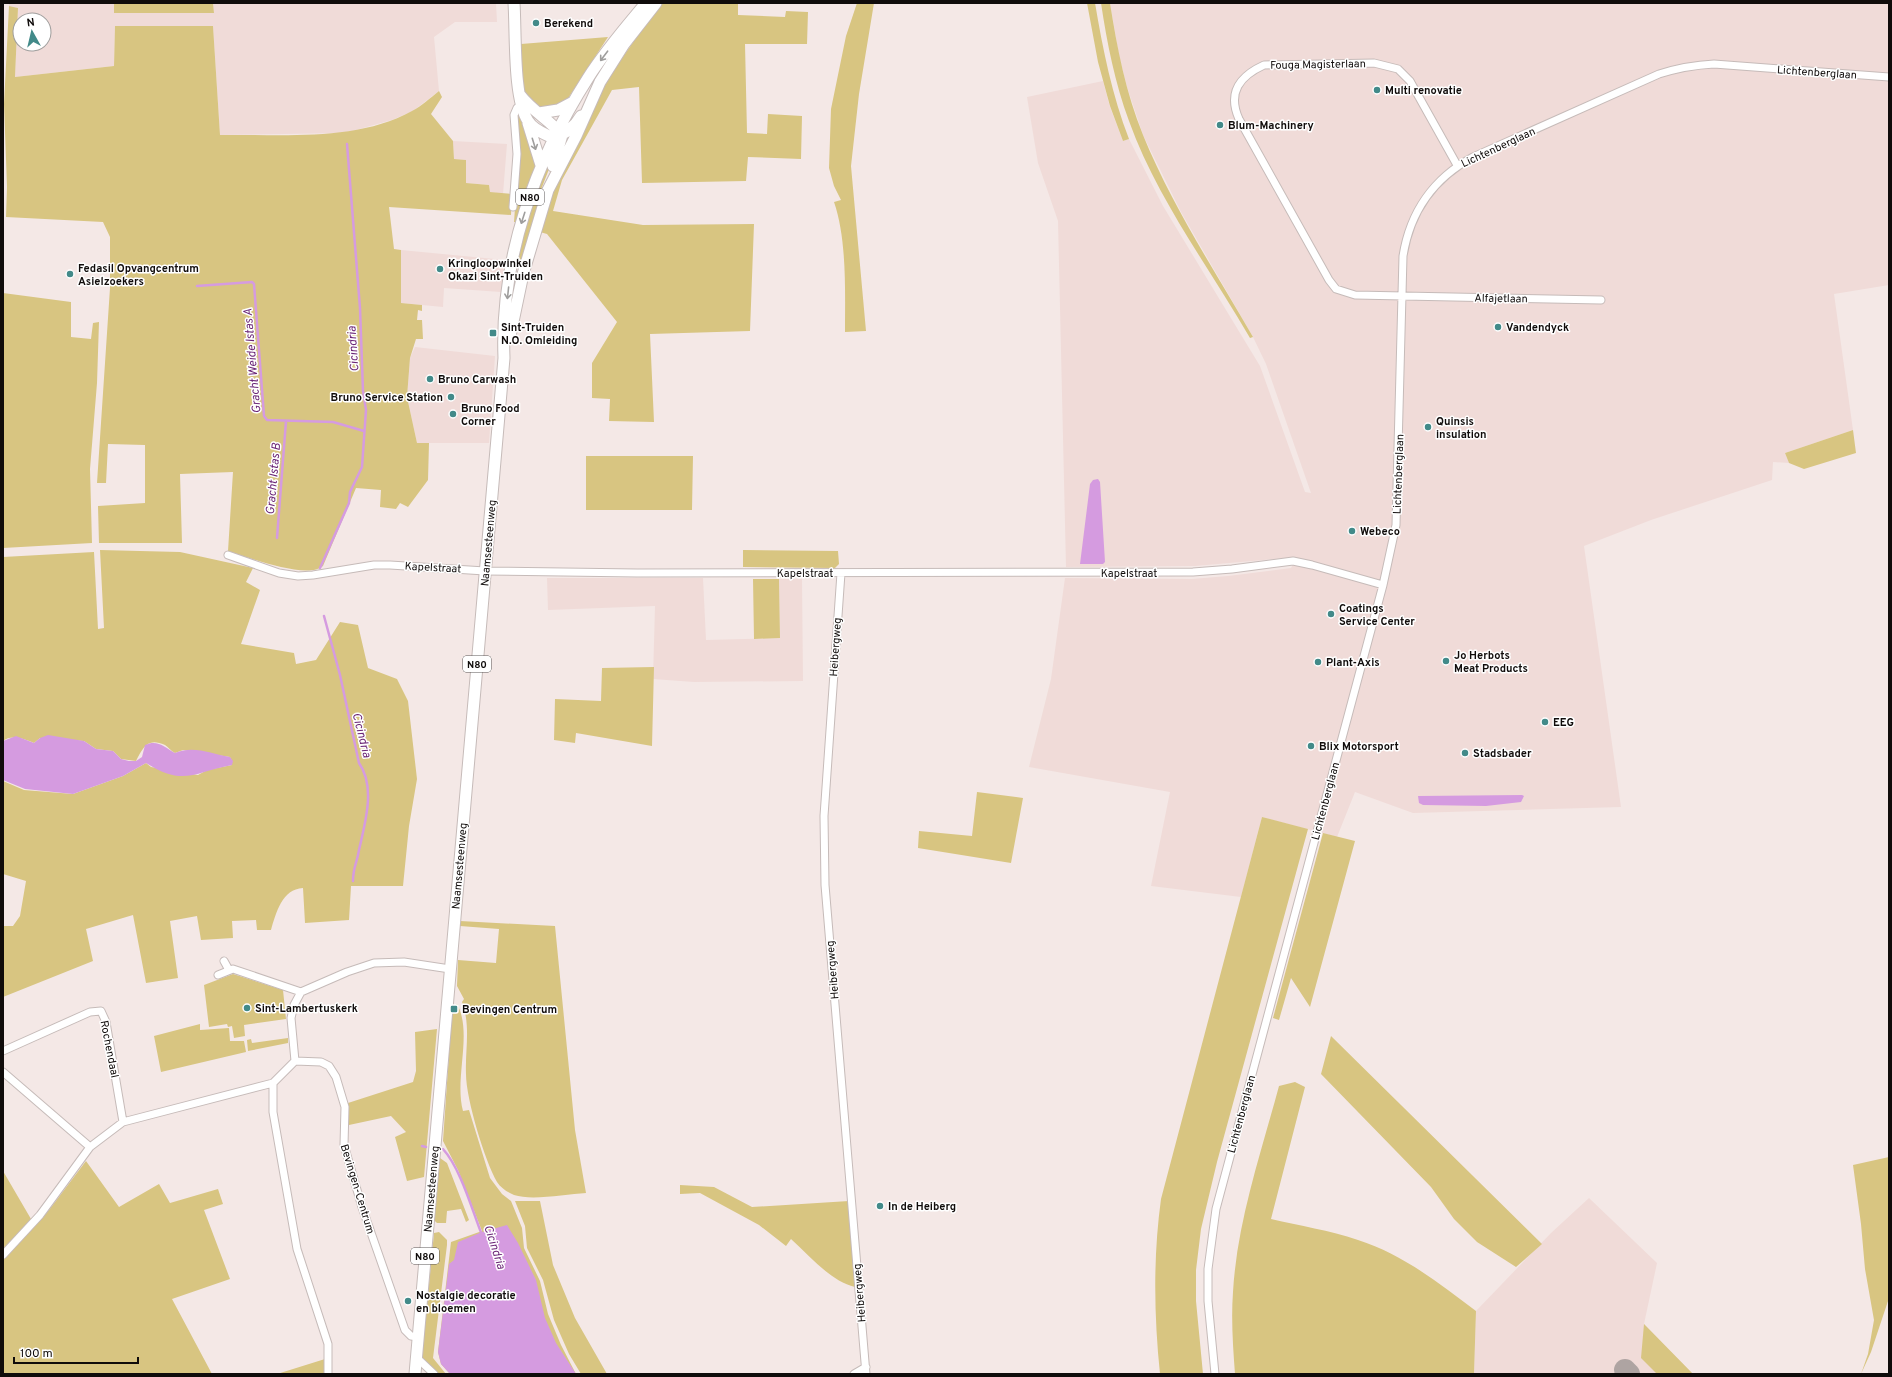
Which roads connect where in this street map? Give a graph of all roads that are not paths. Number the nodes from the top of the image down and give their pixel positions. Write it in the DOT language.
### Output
graph roads {
  1 [pos="514,3"];
  2 [pos="646,3"];
  3 [pos="656,3"];
  4 [pos="1889,77"];
  5 [pos="600,82"];
  6 [pos="522,101"];
  7 [pos="574,101"];
  8 [pos="539,113"];
  9 [pos="528,123"];
  10 [pos="558,134"];
  11 [pos="541,165"];
  12 [pos="1457,165"];
  13 [pos="548,190"];
  14 [pos="513,207"];
  15 [pos="1402,296"];
  16 [pos="1600,300"];
  17 [pos="504,358"];
  18 [pos="228,555"];
  19 [pos="485,571"];
  20 [pos="840,573"];
  21 [pos="1383,585"];
  22 [pos="224,961"];
  23 [pos="450,969"];
  24 [pos="229,970"];
  25 [pos="218,975"];
  26 [pos="300,992"];
  27 [pos="3,1051"];
  28 [pos="295,1061"];
  29 [pos="3,1072"];
  30 [pos="273,1083"];
  31 [pos="123,1122"];
  32 [pos="90,1147"];
  33 [pos="3,1255"];
  34 [pos="418,1337"];
  35 [pos="416,1358"];
  36 [pos="866,1371"];
  37 [pos="328,1374"];
  38 [pos="415,1374"];
  39 [pos="434,1374"];
  40 [pos="854,1374"];
  41 [pos="1215,1374"];
  1 -- 6 [label="main road"];
  2 -- 7 [label="main road, N80, one-way"];
  3 -- 5 [label="main road, N80"];
  4 -- 12 [label="street, Lichtenberglaan"];
  5 -- 10 [label="main road"];
  5 -- 13 [label="main road, Naamsesteenweg / N80"];
  6 -- 8 [label="main road"];
  6 -- 9 [label="main road"];
  6 -- 14 [label="street"];
  7 -- 8 [label="main road"];
  7 -- 10 [label="main road, N80"];
  8 -- 10 [label="main road"];
  9 -- 10 [label="main road"];
  9 -- 11 [label="main road, one-way"];
  10 -- 11 [label="main road, Naamsesteenweg / N80"];
  10 -- 13 [label="main road"];
  11 -- 17 [label="main road, Naamsesteenweg / N80, one-way"];
  12 -- 15 [label="street, Lichtenberglaan"];
  12 -- 15 [label="street, Fouga Magisterlaan"];
  13 -- 17 [label="main road, Naamsesteenweg / N80"];
  15 -- 16 [label="street, Alfajetlaan"];
  15 -- 21 [label="street, Lichtenberglaan"];
  17 -- 19 [label="main road, Naamsesteenweg / N80"];
  18 -- 19 [label="street, Kapelstraat"];
  19 -- 20 [label="street, Kapelstraat"];
  19 -- 23 [label="main road, Naamsesteenweg / N80"];
  20 -- 21 [label="street, Kapelstraat"];
  20 -- 36 [label="street, Heibergweg"];
  21 -- 41 [label="street, Lichtenberglaan"];
  22 -- 24 [label="street"];
  23 -- 26 [label="street"];
  23 -- 34 [label="main road, Naamsesteenweg / N80"];
  24 -- 25 [label="street"];
  24 -- 26 [label="street"];
  26 -- 28 [label="street"];
  27 -- 31 [label="street, Rochendaal"];
  28 -- 30 [label="street"];
  28 -- 34 [label="street, Bevingen-Centrum"];
  29 -- 32 [label="street"];
  30 -- 31 [label="street"];
  30 -- 37 [label="street"];
  31 -- 32 [label="street"];
  32 -- 33 [label="street"];
  34 -- 35 [label="main road, Naamsesteenweg / N80"];
  35 -- 38 [label="main road, Naamsesteenweg / N80"];
  35 -- 39 [label="street"];
  36 -- 40 [label="street, Heibergweg"];
}
